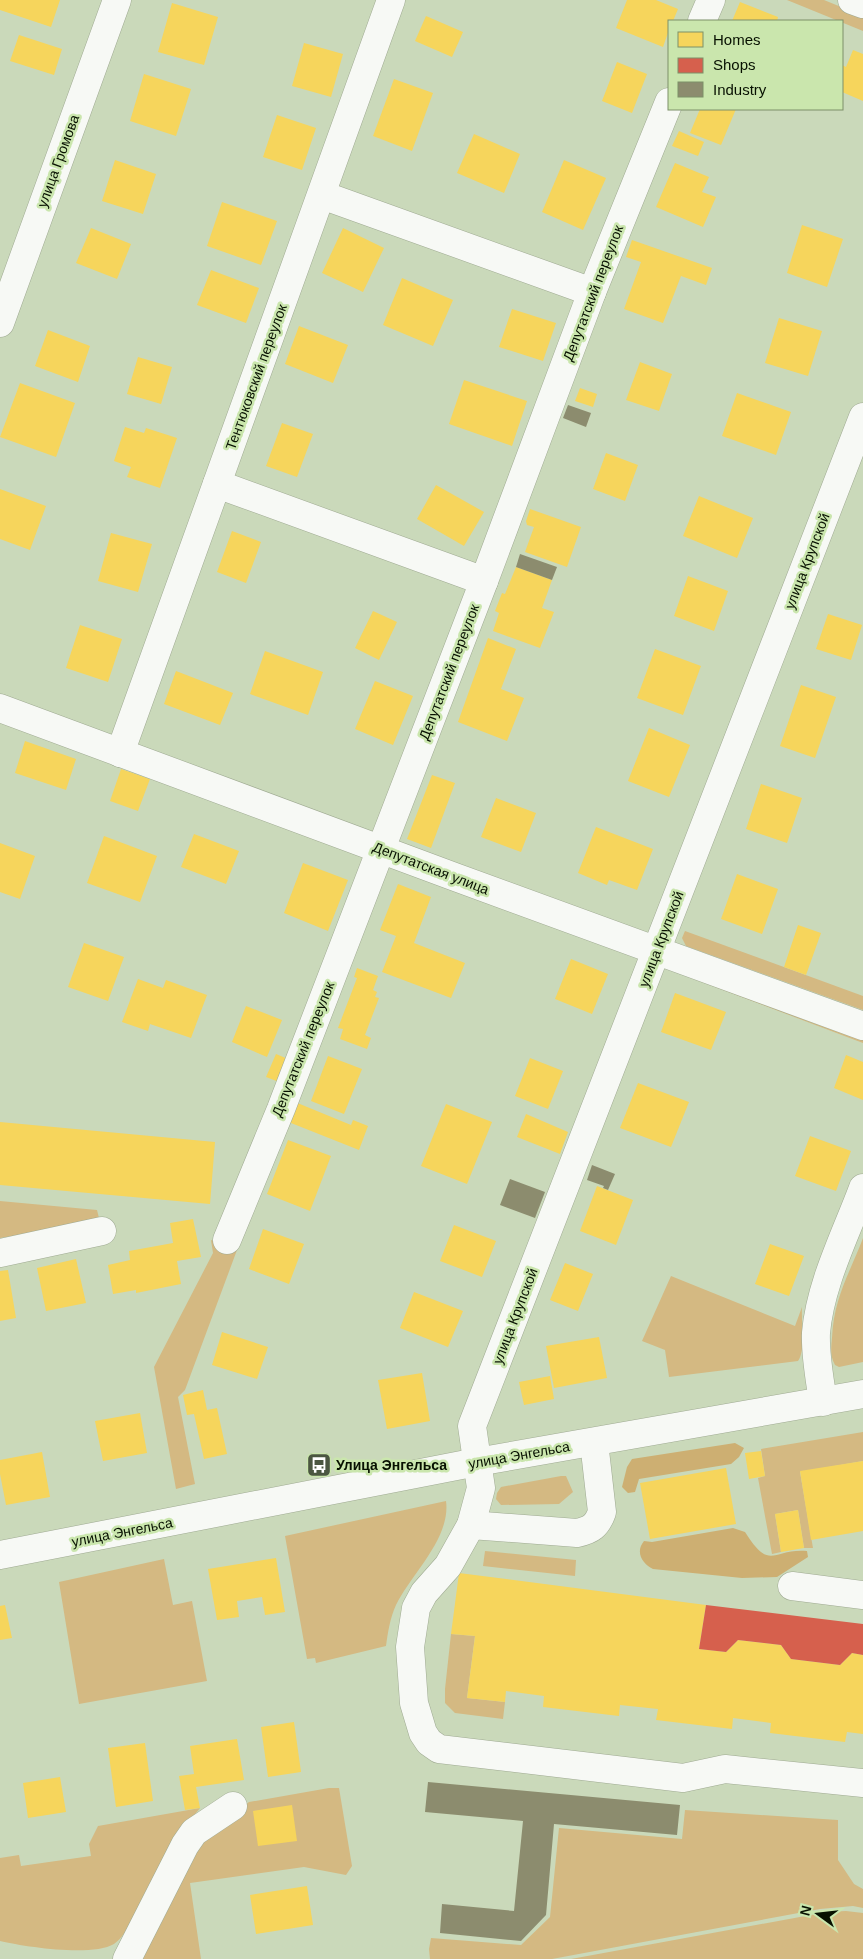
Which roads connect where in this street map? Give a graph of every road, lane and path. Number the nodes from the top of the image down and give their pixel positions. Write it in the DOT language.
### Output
graph roads {
  1 [pos="117,0"];
  2 [pos="391,0"];
  3 [pos="711,0"];
  4 [pos="852,0"];
  5 [pos="863,4"];
  6 [pos="702,20"];
  7 [pos="668,104"];
  8 [pos="322,195"];
  9 [pos="592,292"];
  10 [pos="0,323"];
  11 [pos="863,417"];
  12 [pos="217,484"];
  13 [pos="484,581"];
  14 [pos="0,708"];
  15 [pos="120,753"];
  16 [pos="382,849"];
  17 [pos="657,950"];
  18 [pos="863,1026"];
  19 [pos="863,1188"];
  20 [pos="102,1231"];
  21 [pos="226,1240"];
  22 [pos="0,1253"];
  23 [pos="863,1394"];
  24 [pos="823,1402"];
  25 [pos="594,1442"];
  26 [pos="477,1462"];
  27 [pos="471,1525"];
  28 [pos="0,1556"];
  29 [pos="792,1586"];
  30 [pos="863,1595"];
  31 [pos="863,1783"];
  32 [pos="233,1806"];
  33 [pos="127,1959"];
  1 -- 10 [label="street, улица Громова"];
  2 -- 8 [label="street, Тентюковский переулок"];
  3 -- 6 [label="street"];
  4 -- 5 [label="street"];
  7 -- 9 [label="street, Депутатский переулок"];
  8 -- 9 [label="street"];
  8 -- 12 [label="street, Тентюковский переулок"];
  9 -- 13 [label="street, Депутатский переулок"];
  11 -- 17 [label="street, улица Крупской"];
  12 -- 13 [label="street"];
  12 -- 15 [label="street, Тентюковский переулок"];
  13 -- 16 [label="street, Депутатский переулок"];
  14 -- 15 [label="street, Депутатская улица"];
  15 -- 16 [label="street, Депутатская улица"];
  16 -- 17 [label="street, Депутатская улица"];
  16 -- 21 [label="street, Депутатский переулок"];
  17 -- 18 [label="street, Депутатская улица"];
  17 -- 26 [label="street, улица Крупской"];
  19 -- 24 [label="street"];
  20 -- 22 [label="street"];
  23 -- 24 [label="street, улица Энгельса"];
  24 -- 25 [label="street, улица Энгельса"];
  25 -- 26 [label="street, улица Энгельса"];
  25 -- 27 [label="street"];
  26 -- 27 [label="street, улица Крупской"];
  26 -- 28 [label="street, улица Энгельса"];
  27 -- 31 [label="street, улица Крупской"];
  29 -- 30 [label="street"];
  32 -- 33 [label="street"];
}
